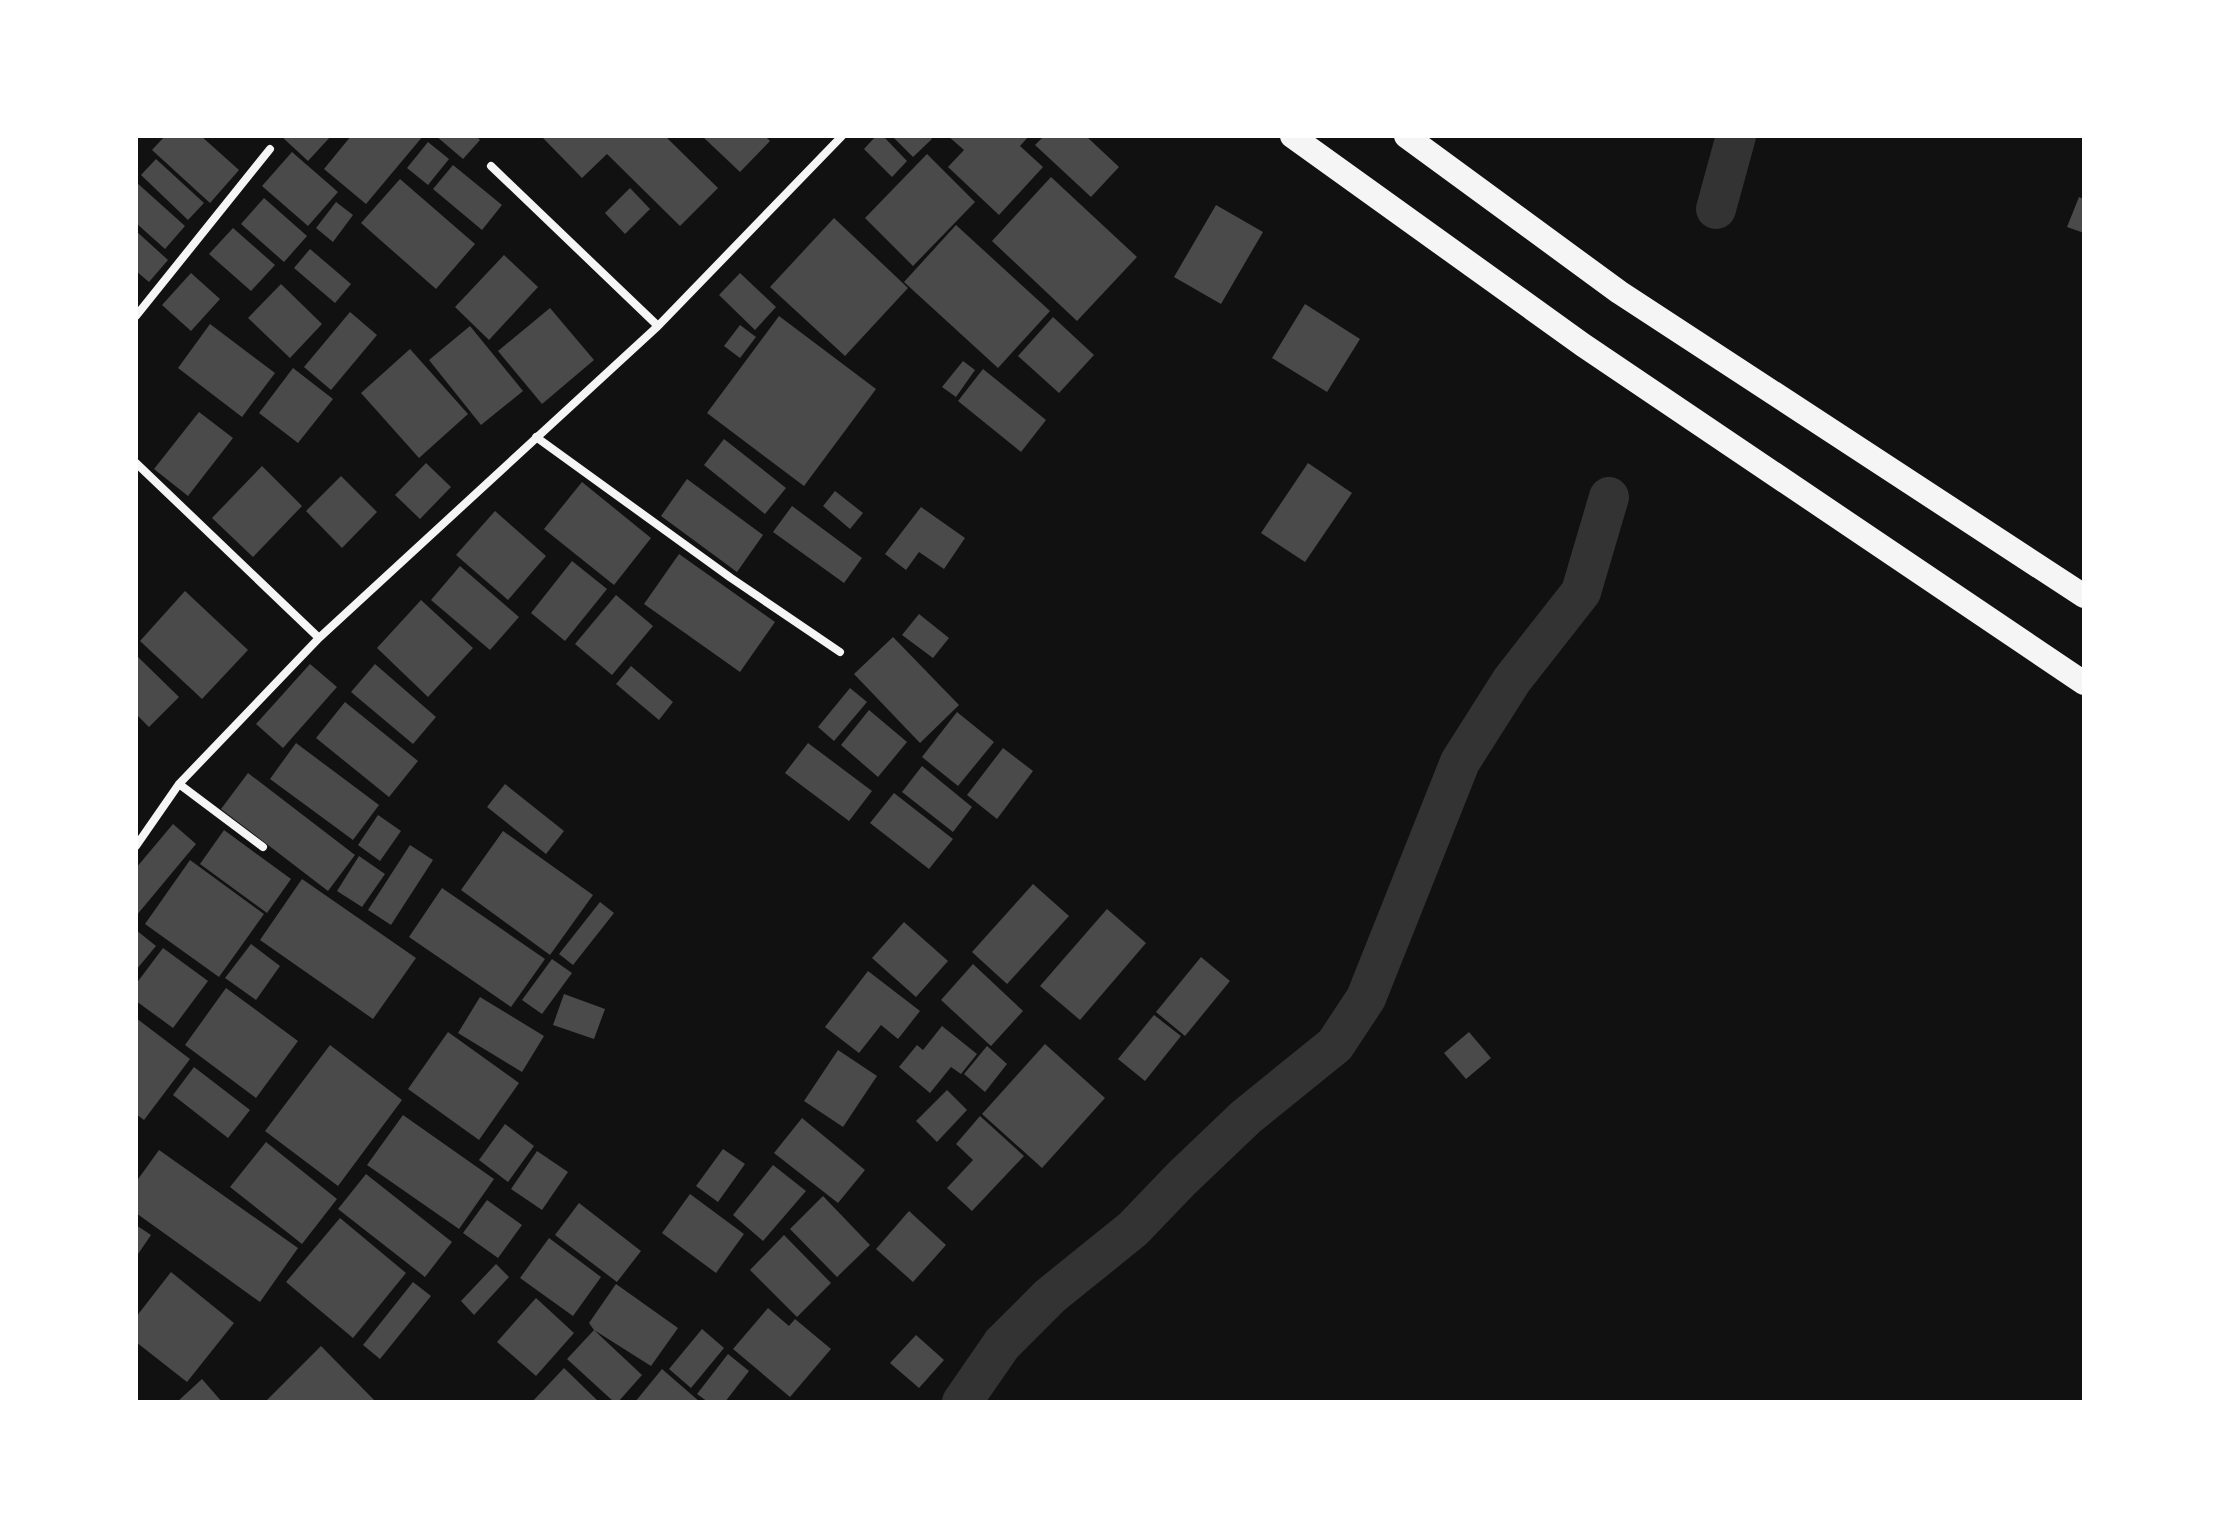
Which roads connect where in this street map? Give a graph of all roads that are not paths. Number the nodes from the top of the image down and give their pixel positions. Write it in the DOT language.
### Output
graph roads {
  1 [pos="842,136"];
  2 [pos="1292,136"];
  3 [pos="1406,136"];
  4 [pos="270,149"];
  5 [pos="491,166"];
  6 [pos="136,316"];
  7 [pos="658,326"];
  8 [pos="536,437"];
  9 [pos="136,463"];
  10 [pos="2084,596"];
  11 [pos="319,638"];
  12 [pos="840,652"];
  13 [pos="2084,683"];
  14 [pos="179,784"];
  15 [pos="136,846"];
  16 [pos="263,847"];
  1 -- 7 [label="street"];
  2 -- 13 [label="highway"];
  3 -- 10 [label="highway"];
  4 -- 6 [label="street"];
  5 -- 7 [label="street"];
  7 -- 8 [label="street"];
  8 -- 11 [label="street"];
  8 -- 12 [label="street"];
  9 -- 11 [label="street"];
  11 -- 14 [label="street"];
  14 -- 15 [label="street"];
  14 -- 16 [label="street"];
}
